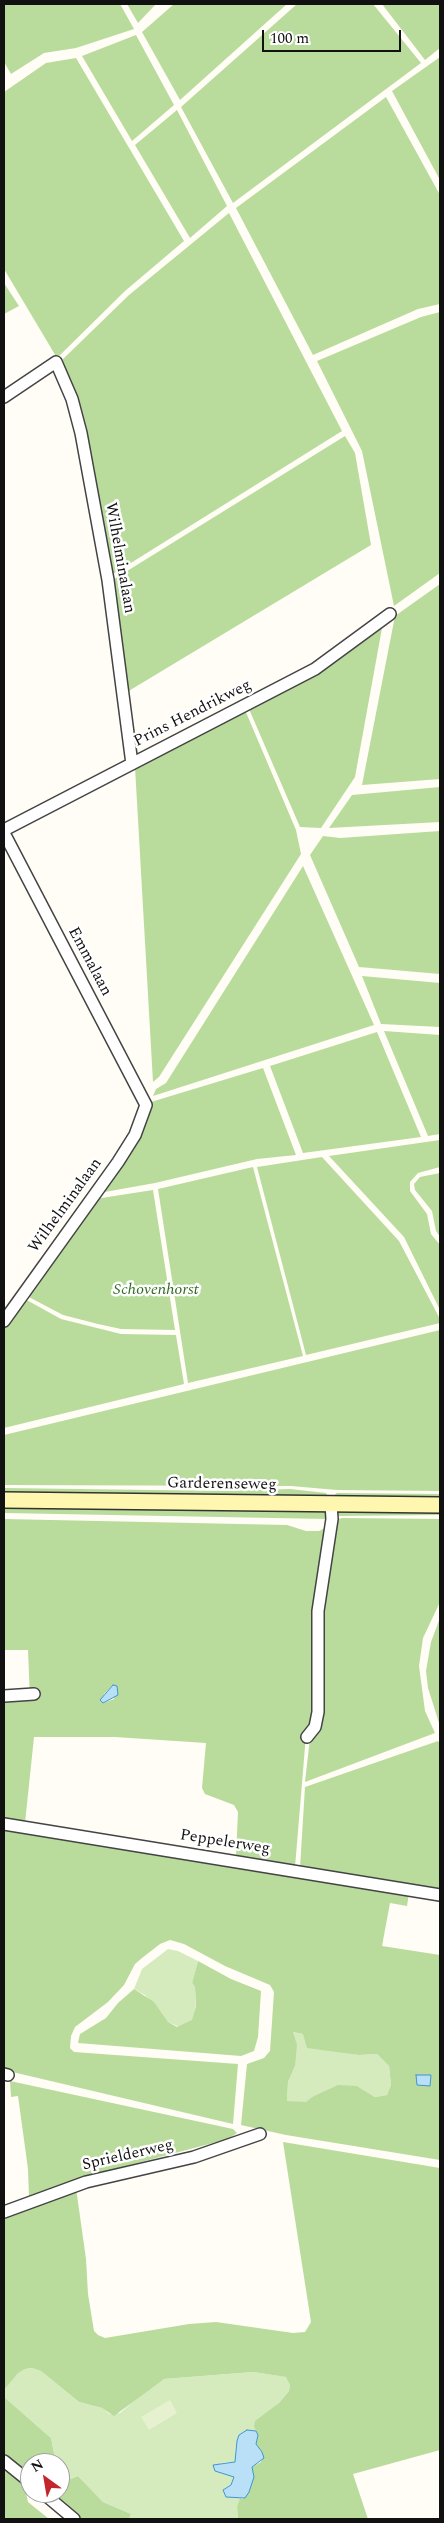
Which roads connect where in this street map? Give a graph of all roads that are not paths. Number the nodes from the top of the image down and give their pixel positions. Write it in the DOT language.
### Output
graph roads {
  1 [pos="4,397"];
  2 [pos="390,614"];
  3 [pos="132,764"];
  4 [pos="4,832"];
  5 [pos="146,1105"];
  6 [pos="4,1322"];
  7 [pos="4,1500"];
  8 [pos="331,1504"];
  9 [pos="440,1505"];
  10 [pos="34,1694"];
  11 [pos="4,1696"];
  12 [pos="308,1737"];
  13 [pos="4,1824"];
  14 [pos="440,1895"];
  15 [pos="260,2134"];
  16 [pos="4,2212"];
  17 [pos="4,2461"];
  18 [pos="20,2474"];
  19 [pos="54,2503"];
  20 [pos="74,2519"];
  1 -- 3 [label="street, Wilhelminalaan"];
  2 -- 3 [label="street, Prins Hendrikweg"];
  3 -- 4 [label="street, Prins Hendrikweg"];
  4 -- 5 [label="street, Emmalaan"];
  5 -- 6 [label="street, Wilhelminalaan"];
  7 -- 8 [label="main road, Garderenseweg"];
  8 -- 9 [label="main road, Garderenseweg"];
  8 -- 12 [label="street"];
  10 -- 11 [label="street"];
  13 -- 14 [label="street, Peppelerweg"];
  15 -- 16 [label="street, Sprielderweg"];
  17 -- 18 [label="street"];
  19 -- 20 [label="street"];
}
